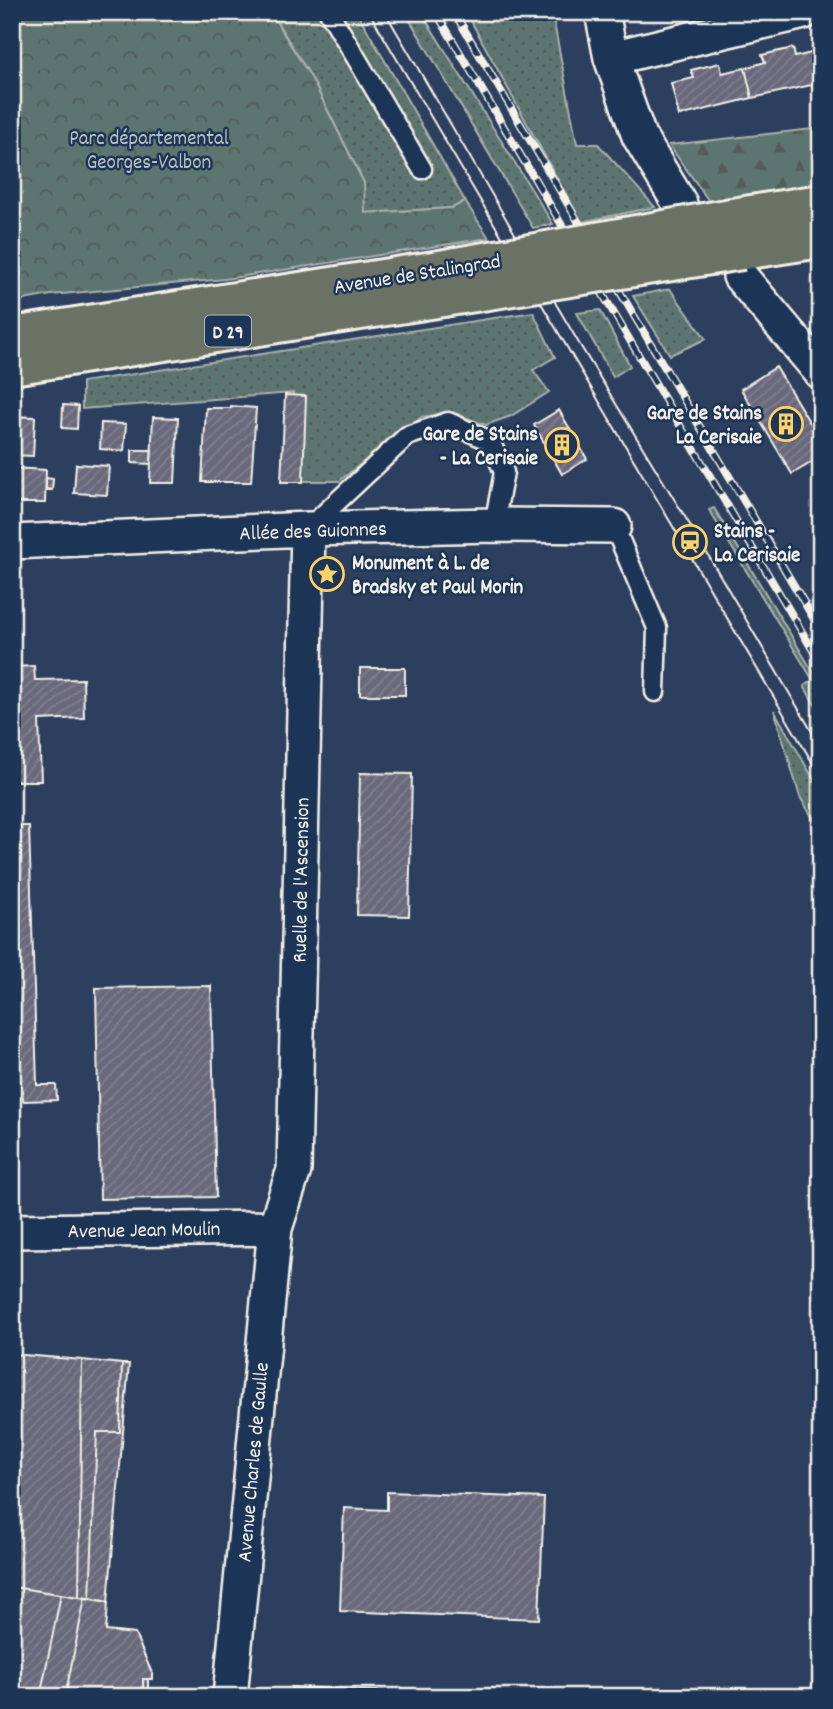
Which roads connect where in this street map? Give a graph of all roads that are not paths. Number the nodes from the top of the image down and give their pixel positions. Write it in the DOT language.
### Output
graph roads {
  1 [pos="329,12"];
  2 [pos="602,12"];
  3 [pos="802,12"];
  4 [pos="611,58"];
  5 [pos="422,169"];
  6 [pos="680,204"];
  7 [pos="821,205"];
  8 [pos="821,238"];
  9 [pos="738,248"];
  10 [pos="442,284"];
  11 [pos="12,338"];
  12 [pos="12,365"];
  13 [pos="821,372"];
  14 [pos="494,525"];
  15 [pos="614,526"];
  16 [pos="308,529"];
  17 [pos="12,542"];
  18 [pos="655,692"];
  19 [pos="275,1228"];
  20 [pos="12,1231"];
  21 [pos="230,1697"];
  1 -- 5 [label="lane"];
  2 -- 4 [label="street"];
  3 -- 4 [label="street"];
  4 -- 6 [label="street"];
  7 -- 9 [label="main road, Avenue de Stalingrad / D 29"];
  8 -- 9 [label="main road, Avenue de Stalingrad"];
  9 -- 10 [label="main road, Avenue de Stalingrad / D 29, bridge"];
  9 -- 13 [label="street"];
  10 -- 11 [label="main road, Avenue de Stalingrad / D 29"];
  10 -- 12 [label="main road, Avenue de Stalingrad / D 29"];
  14 -- 15 [label="street, Allée des Guionnes"];
  14 -- 16 [label="street, Allée des Guionnes"];
  14 -- 16 [label="lane"];
  15 -- 18 [label="lane"];
  16 -- 17 [label="street, Allée des Guionnes"];
  16 -- 19 [label="street, Ruelle de l'Ascension"];
  19 -- 20 [label="street, Avenue Jean Moulin"];
  19 -- 21 [label="street, Avenue Charles de Gaulle"];
}
